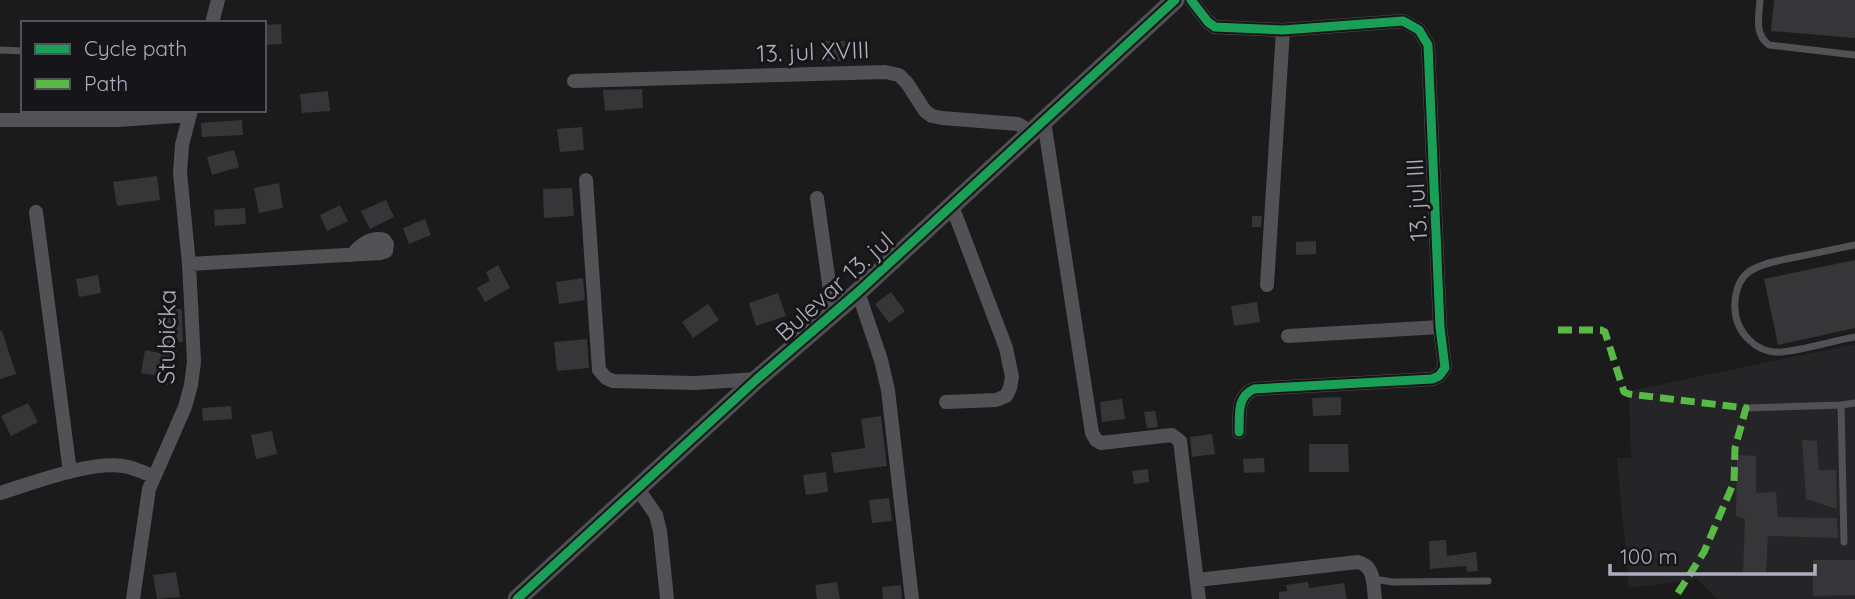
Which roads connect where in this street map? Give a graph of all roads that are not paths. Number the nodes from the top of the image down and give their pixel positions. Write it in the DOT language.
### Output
graph roads {
  1 [pos="218,0"];
  2 [pos="1175,0"];
  3 [pos="1191,0"];
  4 [pos="1760,0"];
  5 [pos="213,21"];
  6 [pos="1283,30"];
  7 [pos="0,50"];
  8 [pos="21,51"];
  9 [pos="1855,55"];
  10 [pos="574,81"];
  11 [pos="190,113"];
  12 [pos="0,120"];
  13 [pos="1038,126"];
  14 [pos="586,180"];
  15 [pos="817,198"];
  16 [pos="952,206"];
  17 [pos="36,212"];
  18 [pos="1855,245"];
  19 [pos="352,255"];
  20 [pos="189,264"];
  21 [pos="1267,285"];
  22 [pos="858,292"];
  23 [pos="833,312"];
  24 [pos="1440,327"];
  25 [pos="1288,336"];
  26 [pos="1855,337"];
  27 [pos="757,379"];
  28 [pos="946,402"];
  29 [pos="1855,403"];
  30 [pos="1841,405"];
  31 [pos="1746,408"];
  32 [pos="1239,432"];
  33 [pos="70,472"];
  34 [pos="154,476"];
  35 [pos="639,489"];
  36 [pos="0,493"];
  37 [pos="1844,542"];
  38 [pos="1373,579"];
  39 [pos="1197,580"];
  40 [pos="1489,581"];
  41 [pos="133,599"];
  42 [pos="517,599"];
  43 [pos="667,599"];
  44 [pos="912,599"];
  45 [pos="1199,599"];
  46 [pos="1375,599"];
  1 -- 5 [label="street"];
  2 -- 13 [label="street, Bulevar 13. jul"];
  3 -- 6 [label="street, 13. jul III"];
  4 -- 9 [label="lane"];
  6 -- 21 [label="street"];
  6 -- 24 [label="street, 13. jul III"];
  7 -- 8 [label="lane"];
  10 -- 13 [label="street, 13. jul XVIII"];
  11 -- 12 [label="street"];
  11 -- 20 [label="street, Stubička"];
  13 -- 16 [label="street, Bulevar 13. jul"];
  13 -- 39 [label="street"];
  14 -- 27 [label="street"];
  15 -- 23 [label="street"];
  16 -- 22 [label="street, Bulevar 13. jul"];
  16 -- 28 [label="street"];
  17 -- 33 [label="street"];
  18 -- 26 [label="lane"];
  19 -- 20 [label="street"];
  20 -- 34 [label="street, Stubička"];
  22 -- 23 [label="street, Bulevar 13. jul"];
  22 -- 44 [label="street"];
  23 -- 27 [label="street, Bulevar 13. jul"];
  24 -- 25 [label="street"];
  24 -- 32 [label="street, 13. jul III"];
  27 -- 35 [label="street, Bulevar 13. jul"];
  29 -- 30 [label="lane"];
  30 -- 31 [label="lane"];
  30 -- 37 [label="lane"];
  33 -- 34 [label="street"];
  33 -- 36 [label="street"];
  34 -- 41 [label="street, Stubička"];
  35 -- 42 [label="street, Bulevar 13. jul"];
  35 -- 43 [label="street"];
  38 -- 39 [label="street"];
  38 -- 40 [label="lane"];
  38 -- 46 [label="street"];
  39 -- 45 [label="street"];
}
